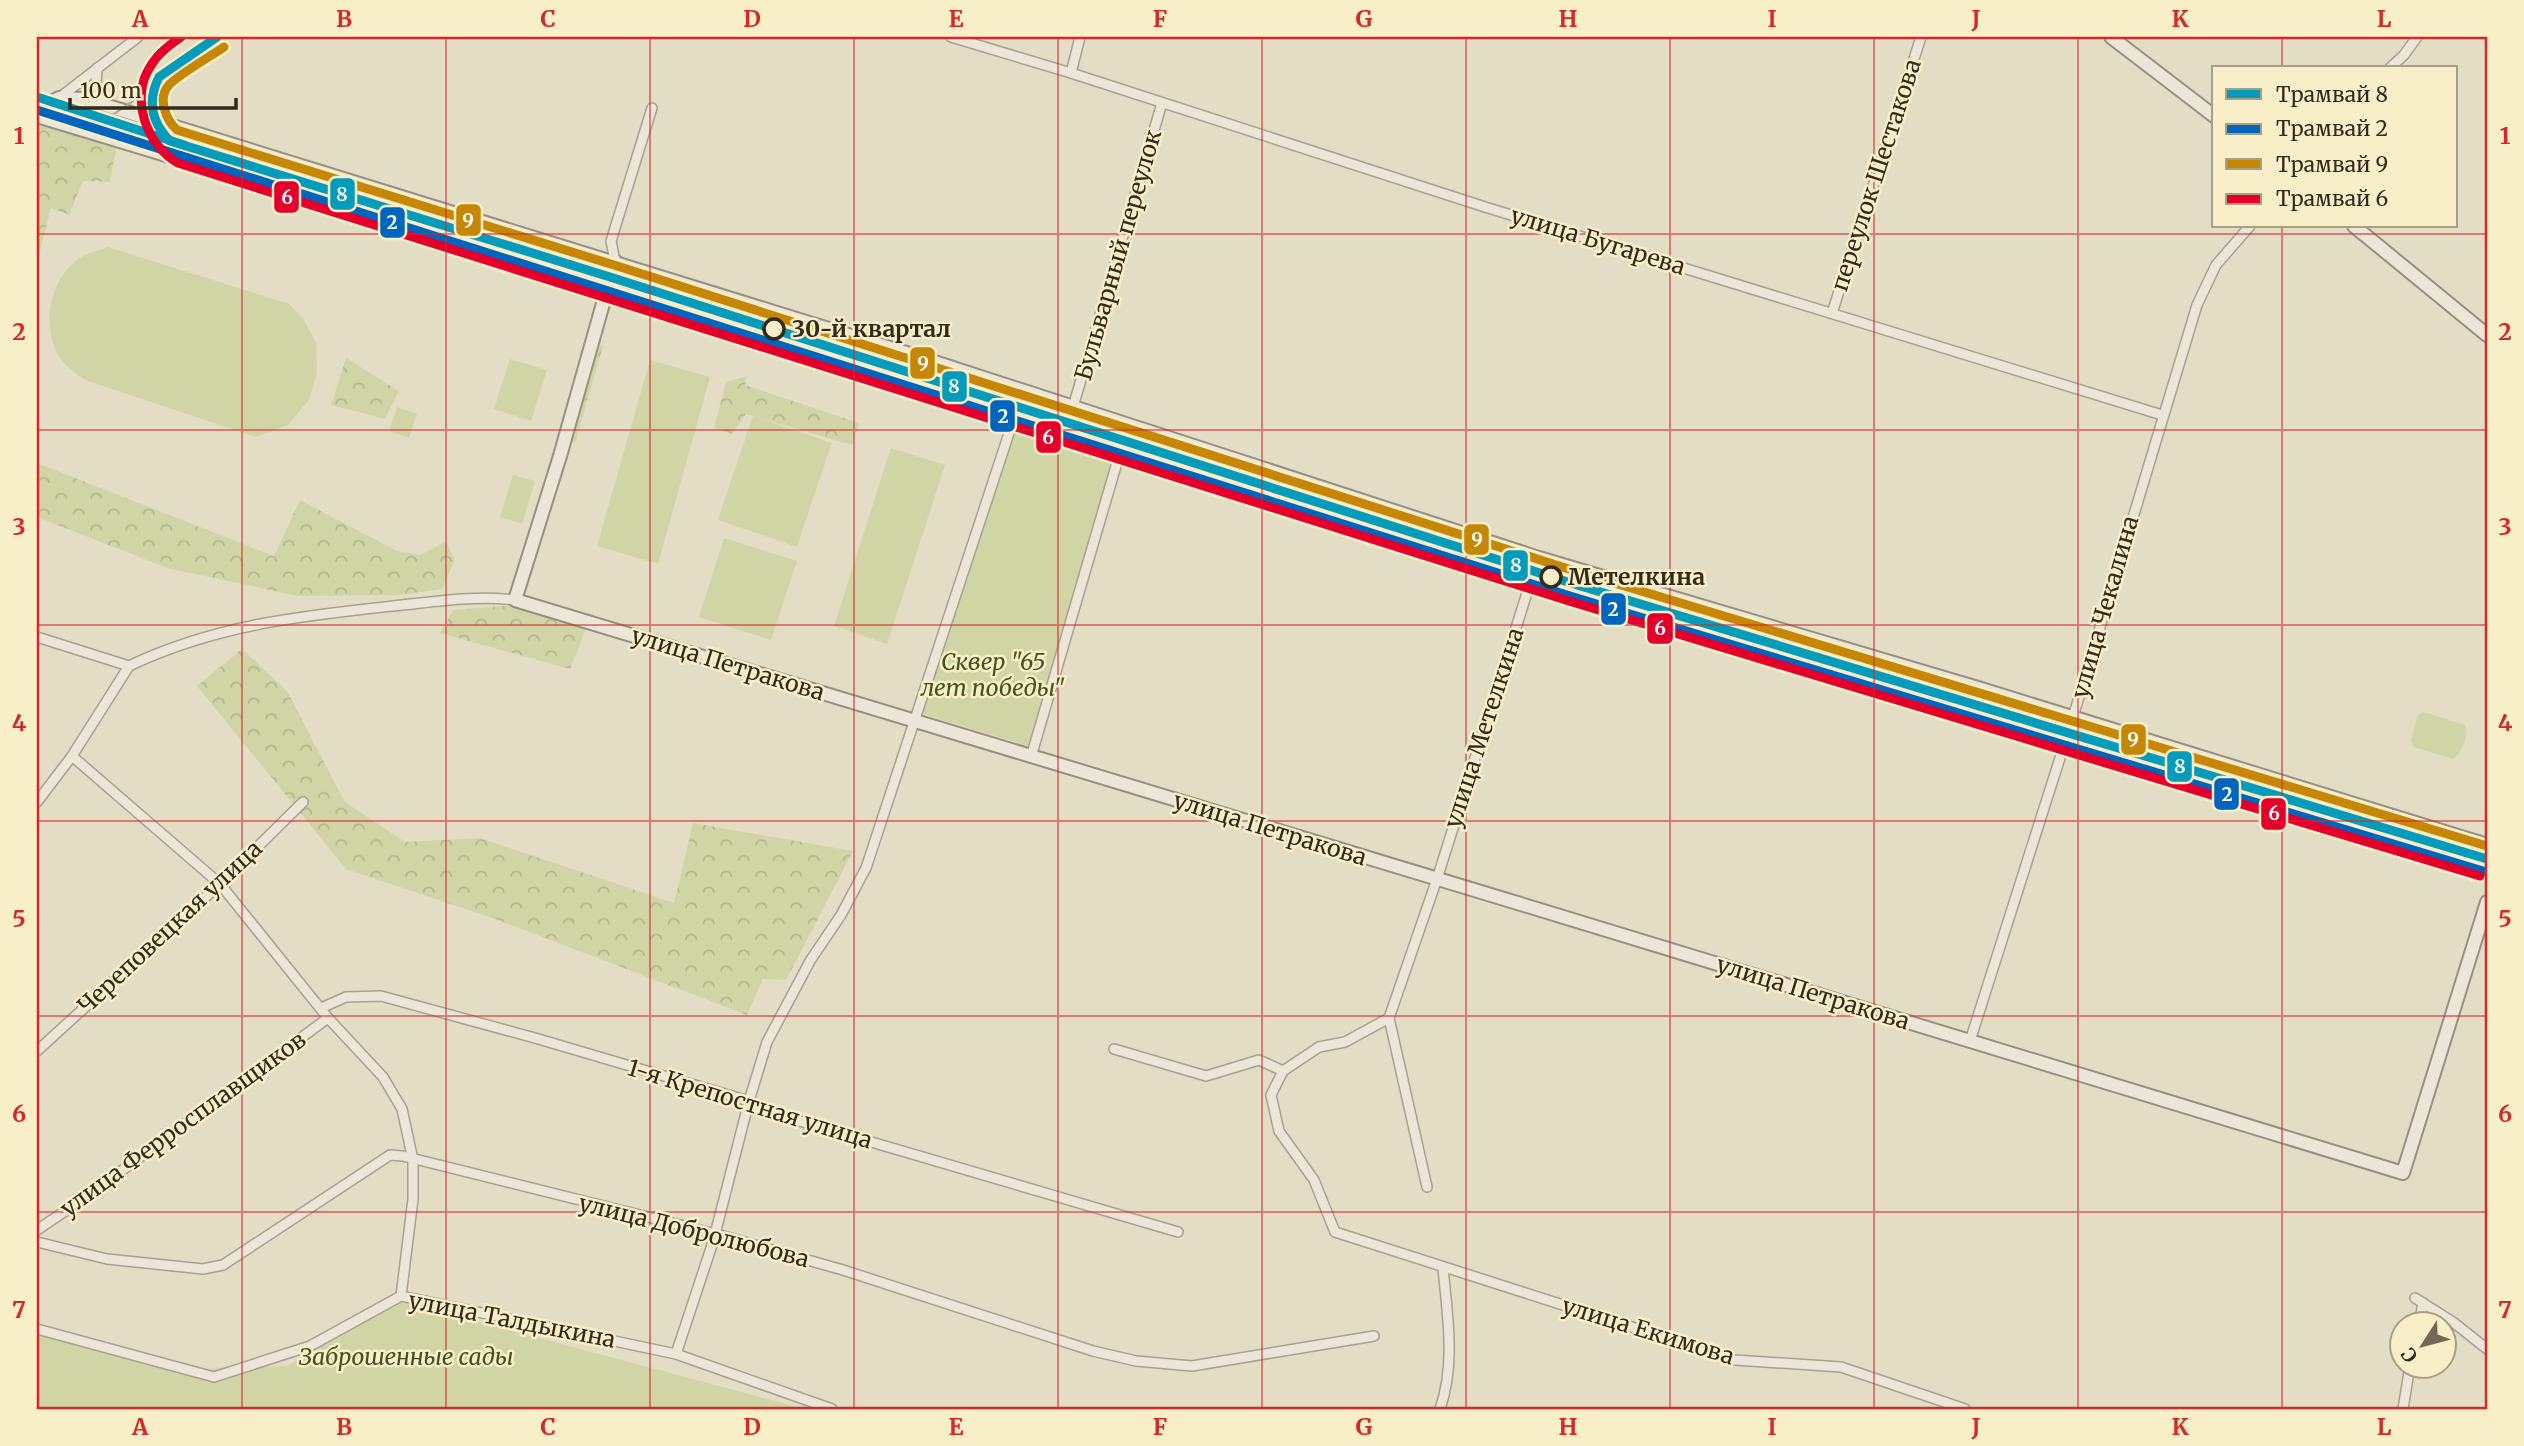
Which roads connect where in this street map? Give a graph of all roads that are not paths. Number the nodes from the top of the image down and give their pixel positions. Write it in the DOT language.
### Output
graph roads {
  1 [pos="138,37"];
  2 [pos="951,37"];
  3 [pos="1080,37"];
  4 [pos="1921,37"];
  5 [pos="2111,37"];
  6 [pos="2417,37"];
  7 [pos="2392,66"];
  8 [pos="97,68"];
  9 [pos="1071,73"];
  10 [pos="58,98"];
  11 [pos="100,103"];
  12 [pos="1162,103"];
  13 [pos="652,108"];
  14 [pos="37,110"];
  15 [pos="2212,114"];
  16 [pos="37,116"];
  17 [pos="2248,228"];
  18 [pos="2356,228"];
  19 [pos="615,261"];
  20 [pos="608,289"];
  21 [pos="1832,313"];
  22 [pos="2487,335"];
  23 [pos="1073,407"];
  24 [pos="1015,415"];
  25 [pos="2162,415"];
  26 [pos="1128,425"];
  27 [pos="1121,450"];
  28 [pos="1532,578"];
  29 [pos="515,600"];
  30 [pos="37,637"];
  31 [pos="129,666"];
  32 [pos="2073,717"];
  33 [pos="914,721"];
  34 [pos="2065,742"];
  35 [pos="72,756"];
  36 [pos="1031,757"];
  37 [pos="37,802"];
  38 [pos="303,802"];
  39 [pos="2487,845"];
  40 [pos="2487,871"];
  41 [pos="1437,879"];
  42 [pos="220,884"];
  43 [pos="2487,901"];
  44 [pos="321,1008"];
  45 [pos="328,1018"];
  46 [pos="1389,1018"];
  47 [pos="1970,1041"];
  48 [pos="1114,1049"];
  49 [pos="37,1051"];
  50 [pos="1283,1071"];
  51 [pos="749,1101"];
  52 [pos="414,1160"];
  53 [pos="1427,1187"];
  54 [pos="37,1230"];
  55 [pos="1178,1233"];
  56 [pos="716,1234"];
  57 [pos="37,1241"];
  58 [pos="1443,1266"];
  59 [pos="401,1296"];
  60 [pos="2419,1310"];
  61 [pos="2434,1310"];
  62 [pos="2458,1326"];
  63 [pos="37,1329"];
  64 [pos="1374,1336"];
  65 [pos="2487,1349"];
  66 [pos="676,1354"];
  67 [pos="2408,1380"];
  68 [pos="832,1409"];
  69 [pos="1440,1409"];
  70 [pos="1965,1409"];
  71 [pos="2403,1409"];
  1 -- 8 [label="street"];
  2 -- 9 [label="street, улица Бугарева"];
  3 -- 9 [label="street"];
  4 -- 21 [label="street, переулок Шестакова"];
  5 -- 15 [label="main road"];
  6 -- 7 [label="street"];
  8 -- 10 [label="street"];
  8 -- 11 [label="street"];
  9 -- 12 [label="street, улица Бугарева"];
  10 -- 11 [label="main road"];
  10 -- 14 [label="main road"];
  11 -- 19 [label="main road"];
  12 -- 21 [label="street, улица Бугарева"];
  12 -- 23 [label="street, Бульварный переулок"];
  13 -- 19 [label="street"];
  16 -- 20 [label="main road"];
  17 -- 25 [label="street, улица Чекалина"];
  18 -- 22 [label="main road"];
  19 -- 20 [label="main road"];
  19 -- 23 [label="main road"];
  20 -- 24 [label="main road"];
  20 -- 29 [label="main road"];
  21 -- 25 [label="street, улица Бугарева"];
  23 -- 26 [label="main road"];
  24 -- 27 [label="main road"];
  24 -- 33 [label="street"];
  25 -- 32 [label="street, улица Чекалина"];
  26 -- 27 [label="street"];
  26 -- 32 [label="main road"];
  27 -- 28 [label="main road"];
  27 -- 36 [label="street"];
  28 -- 34 [label="main road"];
  28 -- 41 [label="street, улица Метелкина"];
  29 -- 31 [label="street, улица Петракова"];
  29 -- 33 [label="main road, улица Петракова"];
  30 -- 31 [label="street"];
  31 -- 35 [label="street"];
  32 -- 34 [label="street, улица Чекалина"];
  32 -- 39 [label="main road"];
  33 -- 36 [label="main road, улица Петракова"];
  33 -- 51 [label="street"];
  34 -- 40 [label="main road"];
  34 -- 47 [label="street, улица Чекалина"];
  35 -- 37 [label="street"];
  35 -- 42 [label="street"];
  36 -- 41 [label="main road, улица Петракова"];
  38 -- 42 [label="street, Череповецкая улица"];
  41 -- 46 [label="street, улица Метелкина"];
  41 -- 47 [label="main road, улица Петракова"];
  42 -- 44 [label="street"];
  42 -- 49 [label="street, Череповецкая улица"];
  43 -- 47 [label="main road, улица Петракова"];
  44 -- 45 [label="street"];
  44 -- 51 [label="street, 1-я Крепостная улица"];
  45 -- 52 [label="street"];
  45 -- 54 [label="street, улица Ферросплавщиков"];
  46 -- 50 [label="street"];
  46 -- 53 [label="street"];
  48 -- 50 [label="street"];
  50 -- 58 [label="street, улица Екимова"];
  51 -- 55 [label="street, 1-я Крепостная улица"];
  51 -- 56 [label="street"];
  52 -- 56 [label="street, улица Добролюбова"];
  52 -- 57 [label="street, улица Добролюбова"];
  52 -- 59 [label="street"];
  56 -- 64 [label="street, улица Добролюбова"];
  56 -- 66 [label="street"];
  58 -- 69 [label="street"];
  58 -- 70 [label="street, улица Екимова"];
  59 -- 63 [label="street, улица Талдыкина"];
  59 -- 66 [label="street, улица Талдыкина"];
  60 -- 61 [label="street"];
  62 -- 65 [label="street"];
  66 -- 68 [label="street, улица Талдыкина"];
  67 -- 71 [label="street"];
}
